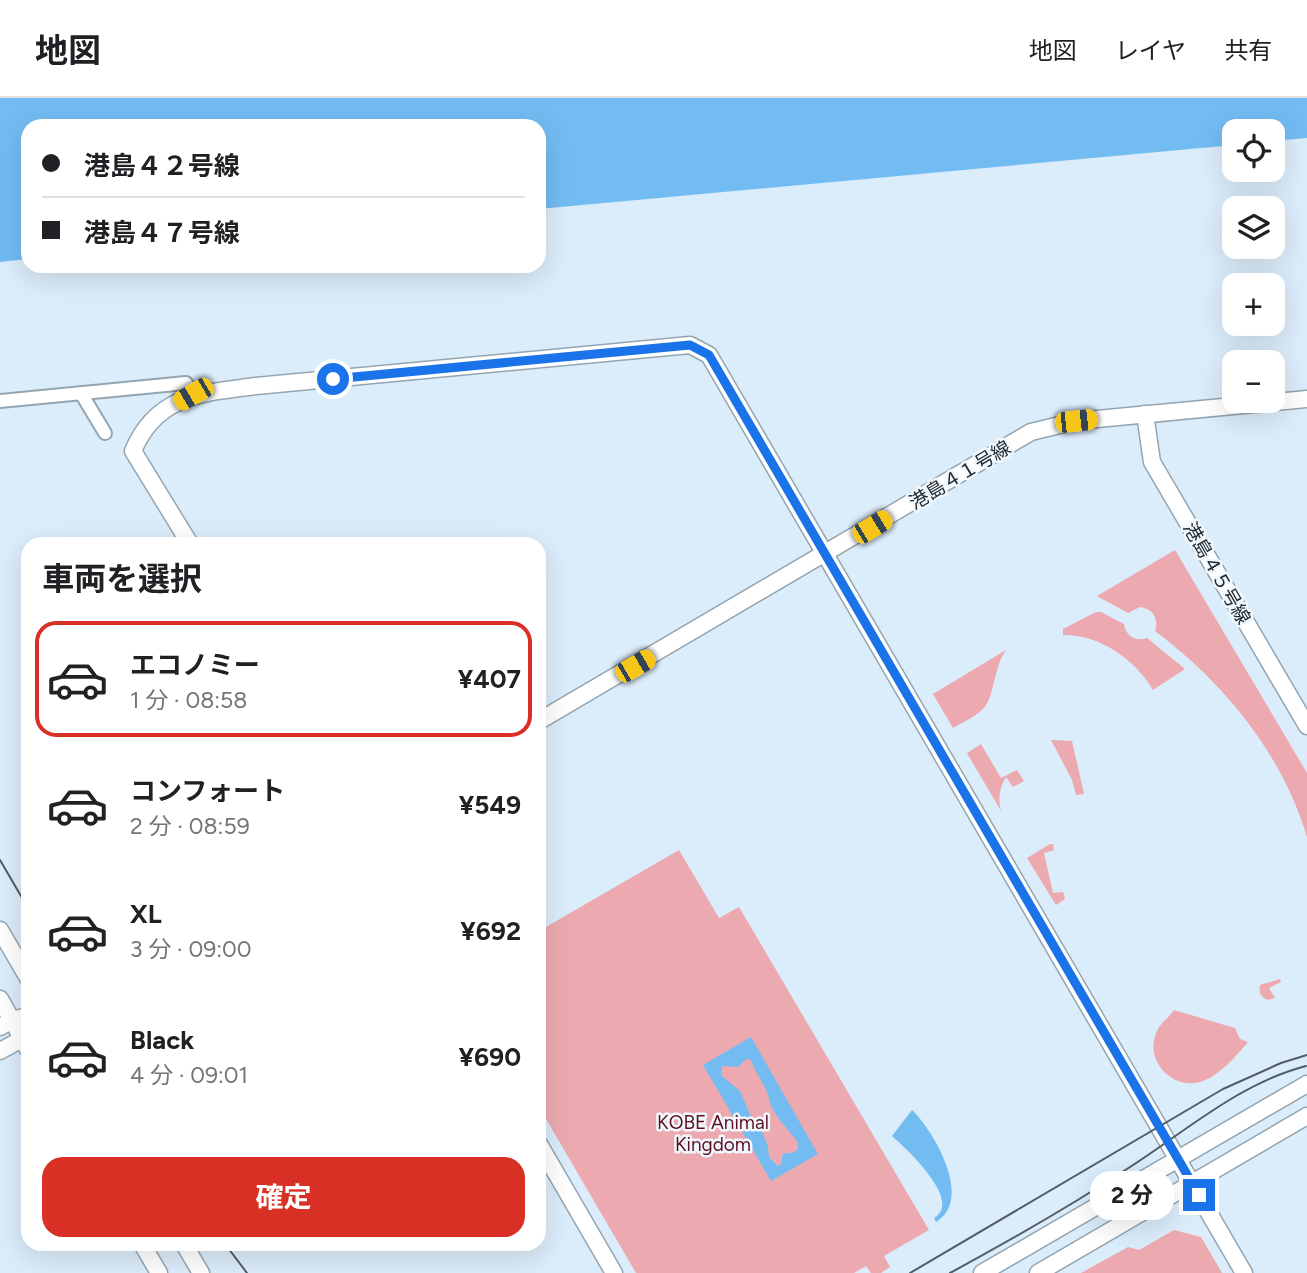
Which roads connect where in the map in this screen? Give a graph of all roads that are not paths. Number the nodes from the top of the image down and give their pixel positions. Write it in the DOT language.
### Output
graph roads {
  1 [pos="81,393"];
  2 [pos="193,394"];
  3 [pos="1307,399"];
  4 [pos="0,401"];
  5 [pos="1145,414"];
  6 [pos="105,433"];
  7 [pos="186,537"];
  8 [pos="827,554"];
  9 [pos="546,717"];
  10 [pos="1307,726"];
  11 [pos="0,930"];
  12 [pos="21,966"];
  13 [pos="0,999"];
  14 [pos="6,1024"];
  15 [pos="21,1036"];
  16 [pos="21,1042"];
  17 [pos="0,1051"];
  18 [pos="1307,1084"];
  19 [pos="1307,1116"];
  20 [pos="546,1156"];
  21 [pos="1178,1159"];
  22 [pos="1192,1183"];
  23 [pos="146,1251"];
  24 [pos="188,1251"];
  25 [pos="159,1273"];
  26 [pos="201,1273"];
  27 [pos="614,1273"];
  28 [pos="982,1273"];
  29 [pos="1038,1273"];
  30 [pos="1244,1273"];
  1 -- 2 [label="street"];
  1 -- 4 [label="street"];
  1 -- 6 [label="street"];
  2 -- 7 [label="street"];
  2 -- 8 [label="street"];
  3 -- 5 [label="street, 港島４１号線"];
  5 -- 8 [label="street, 港島４１号線"];
  5 -- 10 [label="street, 港島４５号線"];
  8 -- 9 [label="street, 港島４１号線"];
  8 -- 21 [label="street"];
  11 -- 12 [label="street"];
  13 -- 14 [label="street"];
  14 -- 15 [label="street"];
  16 -- 17 [label="street"];
  18 -- 21 [label="street"];
  19 -- 22 [label="street"];
  20 -- 27 [label="street"];
  21 -- 22 [label="street"];
  21 -- 28 [label="street"];
  22 -- 29 [label="street"];
  22 -- 30 [label="street"];
  23 -- 25 [label="street"];
  24 -- 26 [label="street"];
}
